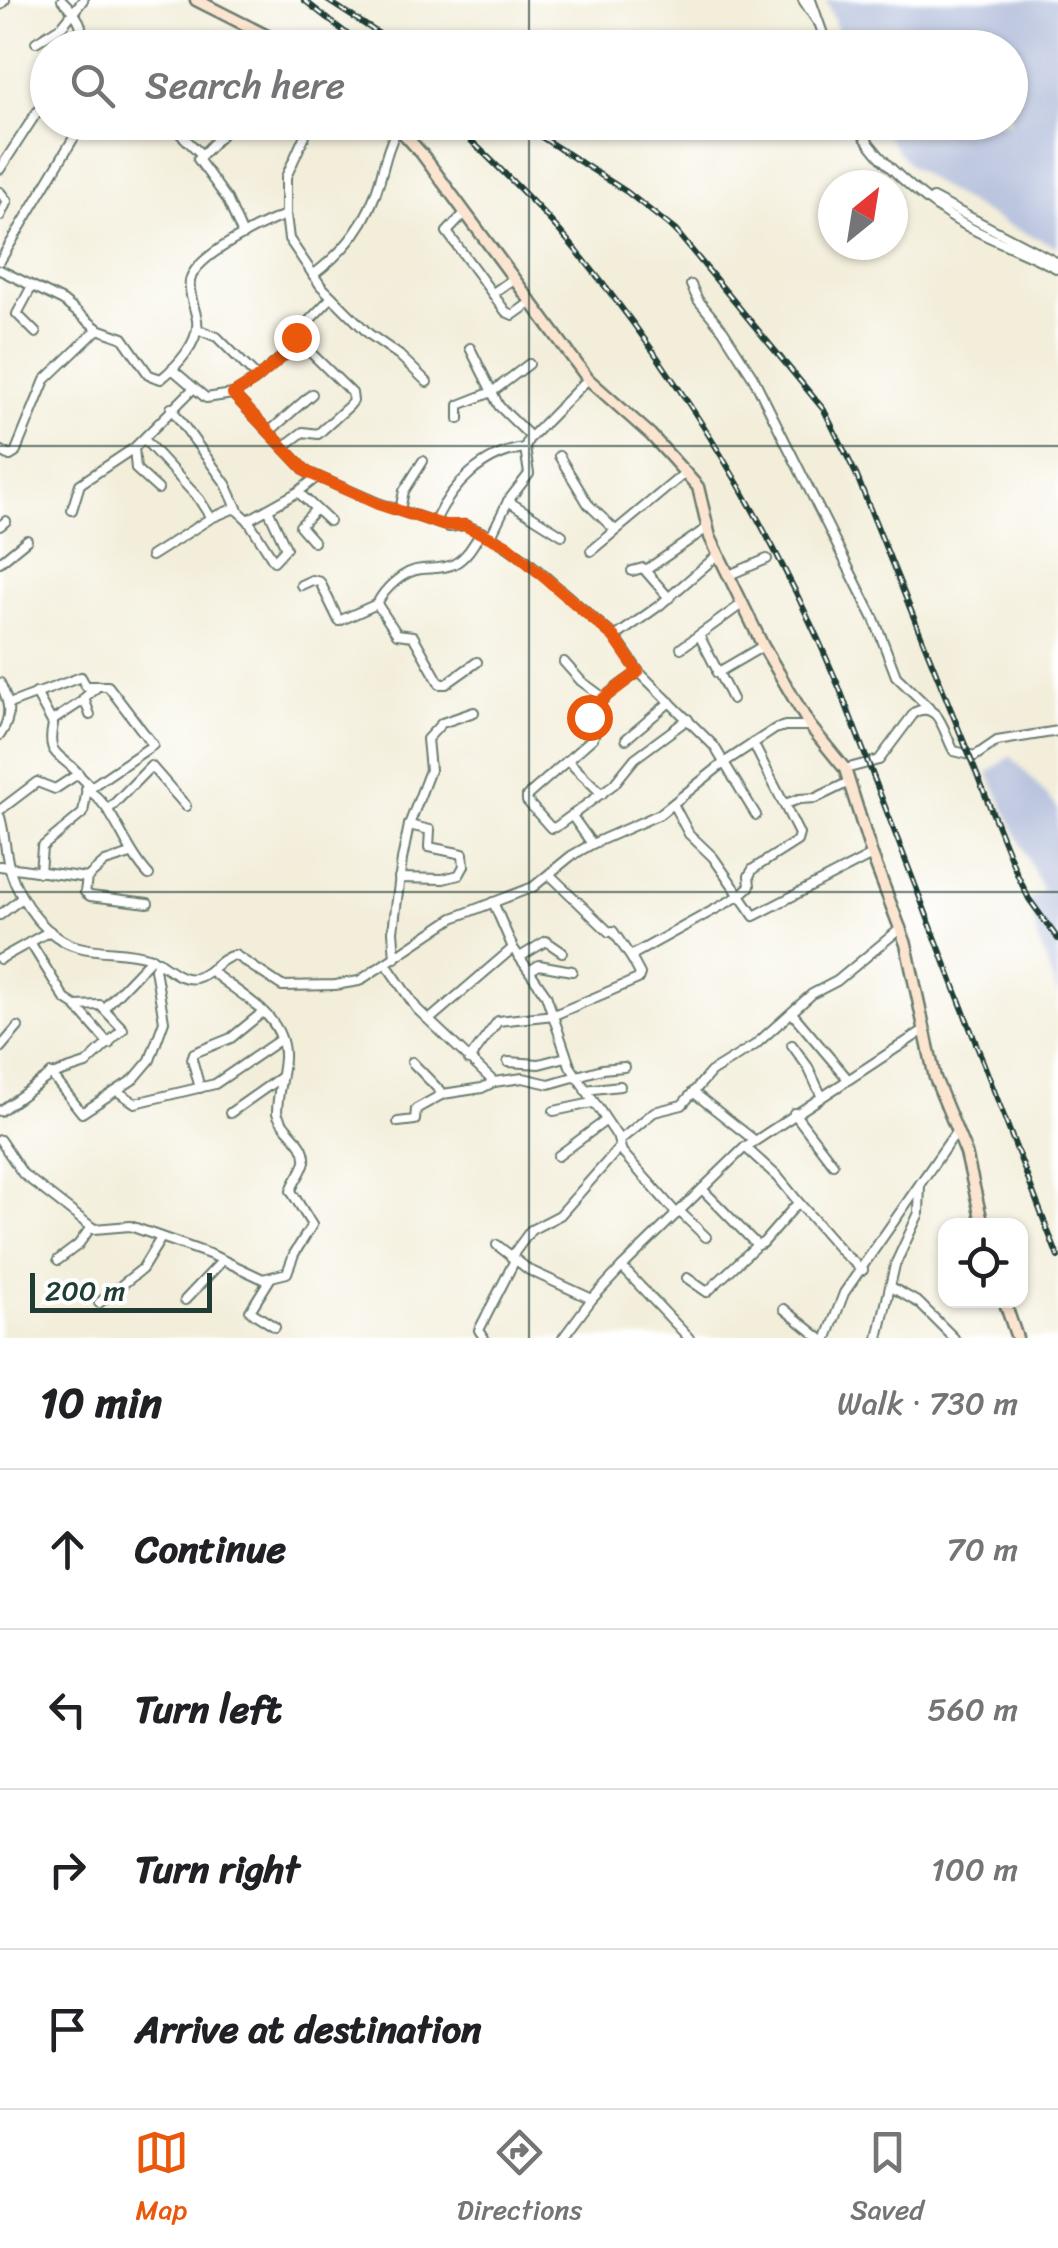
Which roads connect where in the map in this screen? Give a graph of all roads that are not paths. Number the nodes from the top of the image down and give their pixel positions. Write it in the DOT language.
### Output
graph roads {
  1 [pos="62,0"];
  2 [pos="83,0"];
  3 [pos="196,0"];
  4 [pos="803,0"];
  5 [pos="811,0"];
  6 [pos="74,12"];
  7 [pos="820,24"];
  8 [pos="56,30"];
  9 [pos="81,30"];
  10 [pos="255,30"];
  11 [pos="822,30"];
  12 [pos="30,123"];
  13 [pos="72,140"];
  14 [pos="186,140"];
  15 [pos="214,140"];
  16 [pos="303,140"];
  17 [pos="391,140"];
  18 [pos="408,140"];
  19 [pos="865,140"];
  20 [pos="200,154"];
  21 [pos="0,169"];
  22 [pos="0,192"];
  23 [pos="286,214"];
  24 [pos="464,214"];
  25 [pos="0,216"];
  26 [pos="244,235"];
  27 [pos="0,261"];
  28 [pos="1058,266"];
  29 [pos="0,270"];
  30 [pos="313,275"];
  31 [pos="513,278"];
  32 [pos="691,285"];
  33 [pos="32,286"];
  34 [pos="493,294"];
  35 [pos="332,297"];
  36 [pos="531,302"];
  37 [pos="98,329"];
  38 [pos="197,329"];
  39 [pos="36,333"];
  40 [pos="298,344"];
  41 [pos="470,348"];
  42 [pos="529,364"];
  43 [pos="172,369"];
  44 [pos="258,378"];
  45 [pos="588,379"];
  46 [pos="428,382"];
  47 [pos="193,390"];
  48 [pos="492,392"];
  49 [pos="233,394"];
  50 [pos="312,394"];
  51 [pos="171,408"];
  52 [pos="459,420"];
  53 [pos="269,432"];
  54 [pos="531,436"];
  55 [pos="144,439"];
  56 [pos="283,447"];
  57 [pos="134,448"];
  58 [pos="524,448"];
  59 [pos="0,450"];
  60 [pos="559,456"];
  61 [pos="422,461"];
  62 [pos="686,472"];
  63 [pos="318,477"];
  64 [pos="158,490"];
  65 [pos="298,492"];
  66 [pos="508,501"];
  67 [pos="237,508"];
  68 [pos="316,508"];
  69 [pos="268,509"];
  70 [pos="72,510"];
  71 [pos="400,510"];
  72 [pos="211,518"];
  73 [pos="248,520"];
  74 [pos="329,521"];
  75 [pos="435,521"];
  76 [pos="708,528"];
  77 [pos="615,530"];
  78 [pos="486,534"];
  79 [pos="562,536"];
  80 [pos="27,540"];
  81 [pos="314,542"];
  82 [pos="591,551"];
  83 [pos="720,554"];
  84 [pos="151,556"];
  85 [pos="2,557"];
  86 [pos="766,558"];
  87 [pos="646,570"];
  88 [pos="632,571"];
  89 [pos="729,575"];
  90 [pos="301,585"];
  91 [pos="669,598"];
  92 [pos="377,604"];
  93 [pos="742,604"];
  94 [pos="699,635"];
  95 [pos="614,637"];
  96 [pos="763,646"];
  97 [pos="681,648"];
  98 [pos="478,662"];
  99 [pos="564,662"];
  100 [pos="638,672"];
  101 [pos="718,673"];
  102 [pos="0,683"];
  103 [pos="96,688"];
  104 [pos="36,693"];
  105 [pos="604,698"];
  106 [pos="732,699"];
  107 [pos="84,700"];
  108 [pos="670,702"];
  109 [pos="9,704"];
  110 [pos="929,708"];
  111 [pos="474,712"];
  112 [pos="90,716"];
  113 [pos="688,719"];
  114 [pos="52,721"];
  115 [pos="810,726"];
  116 [pos="1058,731"];
  117 [pos="0,734"];
  118 [pos="626,739"];
  119 [pos="753,744"];
  120 [pos="568,761"];
  121 [pos="724,762"];
  122 [pos="844,769"];
  123 [pos="80,774"];
  124 [pos="849,782"];
  125 [pos="87,788"];
  126 [pos="602,794"];
  127 [pos="672,804"];
  128 [pos="785,804"];
  129 [pos="186,806"];
  130 [pos="109,809"];
  131 [pos="0,813"];
  132 [pos="572,816"];
  133 [pos="756,816"];
  134 [pos="409,825"];
  135 [pos="592,844"];
  136 [pos="130,854"];
  137 [pos="872,855"];
  138 [pos="0,866"];
  139 [pos="10,869"];
  140 [pos="40,872"];
  141 [pos="149,875"];
  142 [pos="550,875"];
  143 [pos="87,878"];
  144 [pos="399,878"];
  145 [pos="739,896"];
  146 [pos="22,898"];
  147 [pos="493,902"];
  148 [pos="148,903"];
  149 [pos="0,915"];
  150 [pos="900,928"];
  151 [pos="50,931"];
  152 [pos="30,942"];
  153 [pos="513,948"];
  154 [pos="562,952"];
  155 [pos="520,957"];
  156 [pos="395,958"];
  157 [pos="632,958"];
  158 [pos="0,959"];
  159 [pos="156,960"];
  160 [pos="386,964"];
  161 [pos="214,967"];
  162 [pos="531,970"];
  163 [pos="572,971"];
  164 [pos="76,1006"];
  165 [pos="104,1008"];
  166 [pos="263,1012"];
  167 [pos="792,1013"];
  168 [pos="554,1014"];
  169 [pos="429,1020"];
  170 [pos="18,1026"];
  171 [pos="924,1030"];
  172 [pos="281,1039"];
  173 [pos="108,1044"];
  174 [pos="792,1046"];
  175 [pos="0,1048"];
  176 [pos="566,1056"];
  177 [pos="469,1060"];
  178 [pos="412,1062"];
  179 [pos="508,1062"];
  180 [pos="624,1068"];
  181 [pos="51,1074"];
  182 [pos="577,1076"];
  183 [pos="281,1077"];
  184 [pos="848,1078"];
  185 [pos="494,1082"];
  186 [pos="620,1086"];
  187 [pos="200,1088"];
  188 [pos="585,1090"];
  189 [pos="118,1091"];
  190 [pos="693,1092"];
  191 [pos="444,1094"];
  192 [pos="821,1095"];
  193 [pos="592,1103"];
  194 [pos="0,1111"];
  195 [pos="554,1111"];
  196 [pos="230,1113"];
  197 [pos="794,1114"];
  198 [pos="605,1121"];
  199 [pos="398,1122"];
  200 [pos="956,1132"];
  201 [pos="754,1140"];
  202 [pos="619,1144"];
  203 [pos="745,1147"];
  204 [pos="1,1149"];
  205 [pos="558,1156"];
  206 [pos="832,1164"];
  207 [pos="920,1184"];
  208 [pos="702,1189"];
  209 [pos="800,1204"];
  210 [pos="678,1213"];
  211 [pos="981,1218"];
  212 [pos="90,1227"];
  213 [pos="706,1237"];
  214 [pos="161,1238"];
  215 [pos="496,1245"];
  216 [pos="757,1245"];
  217 [pos="513,1258"];
  218 [pos="58,1260"];
  219 [pos="223,1260"];
  220 [pos="622,1267"];
  221 [pos="863,1270"];
  222 [pos="686,1278"];
  223 [pos="270,1279"];
  224 [pos="891,1287"];
  225 [pos="592,1299"];
  226 [pos="186,1300"];
  227 [pos="99,1303"];
  228 [pos="784,1308"];
  229 [pos="1007,1308"];
  230 [pos="275,1327"];
  231 [pos="484,1338"];
  232 [pos="563,1338"];
  233 [pos="689,1338"];
  234 [pos="824,1338"];
  235 [pos="878,1338"];
  236 [pos="954,1338"];
  237 [pos="1017,1338"];
  1 -- 6 [label="street"];
  2 -- 6 [label="street"];
  3 -- 10 [label="main road"];
  4 -- 7 [label="street"];
  5 -- 7 [label="street"];
  6 -- 8 [label="street"];
  6 -- 9 [label="street"];
  7 -- 11 [label="street"];
  12 -- 21 [label="street"];
  13 -- 27 [label="street"];
  14 -- 20 [label="street"];
  15 -- 20 [label="street"];
  16 -- 23 [label="street"];
  17 -- 30 [label="street"];
  18 -- 24 [label="main road"];
  19 -- 28 [label="street"];
  20 -- 26 [label="street"];
  22 -- 25 [label="street"];
  23 -- 26 [label="street"];
  23 -- 30 [label="street"];
  24 -- 31 [label="main road"];
  24 -- 34 [label="street"];
  26 -- 38 [label="street"];
  29 -- 33 [label="street"];
  30 -- 35 [label="street"];
  31 -- 34 [label="street"];
  31 -- 36 [label="main road"];
  32 -- 110 [label="street"];
  33 -- 37 [label="street"];
  33 -- 39 [label="street"];
  34 -- 36 [label="street"];
  35 -- 40 [label="street"];
  35 -- 46 [label="street"];
  36 -- 45 [label="main road"];
  37 -- 43 [label="street"];
  37 -- 59 [label="street"];
  38 -- 43 [label="street"];
  38 -- 44 [label="street"];
  40 -- 44 [label="street"];
  40 -- 56 [label="street"];
  41 -- 48 [label="street"];
  42 -- 48 [label="street"];
  43 -- 47 [label="street"];
  44 -- 49 [label="street"];
  45 -- 54 [label="street"];
  45 -- 62 [label="main road"];
  47 -- 49 [label="street"];
  47 -- 51 [label="street"];
  48 -- 52 [label="street"];
  48 -- 54 [label="street"];
  49 -- 53 [label="street"];
  50 -- 53 [label="street"];
  51 -- 55 [label="street"];
  51 -- 67 [label="street"];
  53 -- 56 [label="street"];
  54 -- 58 [label="street"];
  55 -- 57 [label="street"];
  55 -- 72 [label="street"];
  56 -- 63 [label="street"];
  57 -- 64 [label="street"];
  57 -- 70 [label="street"];
  58 -- 66 [label="street"];
  58 -- 75 [label="street"];
  60 -- 77 [label="street"];
  61 -- 71 [label="street"];
  62 -- 76 [label="main road"];
  62 -- 77 [label="street"];
  63 -- 65 [label="street"];
  63 -- 71 [label="street"];
  65 -- 68 [label="street"];
  65 -- 69 [label="street"];
  66 -- 78 [label="street"];
  66 -- 79 [label="street"];
  67 -- 72 [label="street"];
  67 -- 73 [label="street"];
  68 -- 74 [label="street"];
  68 -- 81 [label="street"];
  69 -- 73 [label="street"];
  69 -- 73 [label="street"];
  71 -- 75 [label="street"];
  72 -- 84 [label="street"];
  75 -- 78 [label="street"];
  76 -- 83 [label="main road"];
  76 -- 87 [label="street"];
  77 -- 82 [label="street"];
  78 -- 92 [label="street"];
  78 -- 95 [label="street"];
  80 -- 85 [label="street"];
  83 -- 89 [label="main road"];
  83 -- 91 [label="street"];
  86 -- 89 [label="street"];
  87 -- 88 [label="street"];
  87 -- 91 [label="street"];
  89 -- 93 [label="main road"];
  90 -- 92 [label="street"];
  91 -- 95 [label="street"];
  92 -- 98 [label="street"];
  93 -- 94 [label="street"];
  93 -- 96 [label="main road"];
  94 -- 97 [label="street"];
  94 -- 101 [label="street"];
  95 -- 100 [label="street"];
  96 -- 101 [label="street"];
  96 -- 115 [label="main road"];
  99 -- 105 [label="street"];
  100 -- 105 [label="street"];
  100 -- 108 [label="street"];
  101 -- 106 [label="street"];
  102 -- 109 [label="street"];
  103 -- 104 [label="street"];
  103 -- 107 [label="street"];
  103 -- 125 [label="street"];
  104 -- 109 [label="street"];
  104 -- 114 [label="street"];
  105 -- 120 [label="street"];
  107 -- 112 [label="street"];
  107 -- 114 [label="street"];
  108 -- 113 [label="street"];
  108 -- 118 [label="street"];
  109 -- 117 [label="street"];
  110 -- 116 [label="street"];
  110 -- 122 [label="street"];
  111 -- 134 [label="street"];
  113 -- 121 [label="street"];
  113 -- 126 [label="street"];
  114 -- 123 [label="street"];
  115 -- 119 [label="street"];
  115 -- 122 [label="main road"];
  119 -- 121 [label="street"];
  119 -- 128 [label="street"];
  120 -- 126 [label="street"];
  120 -- 132 [label="street"];
  121 -- 127 [label="street"];
  121 -- 133 [label="street"];
  122 -- 124 [label="main road"];
  123 -- 125 [label="street"];
  123 -- 131 [label="street"];
  124 -- 128 [label="street"];
  124 -- 137 [label="main road"];
  125 -- 130 [label="street"];
  125 -- 140 [label="street"];
  126 -- 132 [label="street"];
  127 -- 135 [label="street"];
  127 -- 145 [label="street"];
  128 -- 145 [label="street"];
  129 -- 130 [label="street"];
  130 -- 136 [label="street"];
  131 -- 139 [label="street"];
  132 -- 135 [label="street"];
  134 -- 144 [label="street"];
  134 -- 144 [label="street"];
  135 -- 142 [label="street"];
  136 -- 141 [label="street"];
  136 -- 143 [label="street"];
  137 -- 145 [label="street"];
  137 -- 150 [label="main road"];
  138 -- 139 [label="street"];
  139 -- 140 [label="street"];
  139 -- 146 [label="street"];
  140 -- 143 [label="street"];
  142 -- 147 [label="street"];
  142 -- 157 [label="street"];
  143 -- 148 [label="street"];
  144 -- 156 [label="street"];
  145 -- 157 [label="street"];
  146 -- 149 [label="street"];
  146 -- 151 [label="street"];
  147 -- 153 [label="street"];
  147 -- 156 [label="street"];
  150 -- 167 [label="street"];
  150 -- 171 [label="main road"];
  151 -- 152 [label="street"];
  151 -- 159 [label="street"];
  152 -- 158 [label="street"];
  152 -- 164 [label="street"];
  153 -- 155 [label="street"];
  153 -- 169 [label="street"];
  154 -- 155 [label="street"];
  155 -- 162 [label="street"];
  156 -- 160 [label="street"];
  157 -- 168 [label="street"];
  159 -- 161 [label="street"];
  159 -- 165 [label="street"];
  159 -- 189 [label="street"];
  160 -- 161 [label="street"];
  160 -- 169 [label="street"];
  161 -- 166 [label="street"];
  162 -- 163 [label="street"];
  162 -- 168 [label="street"];
  164 -- 165 [label="street"];
  164 -- 173 [label="street"];
  165 -- 173 [label="street"];
  166 -- 172 [label="street"];
  166 -- 187 [label="street"];
  167 -- 184 [label="street"];
  167 -- 190 [label="street"];
  168 -- 176 [label="street"];
  168 -- 177 [label="street"];
  169 -- 177 [label="street"];
  170 -- 175 [label="street"];
  171 -- 184 [label="street"];
  171 -- 200 [label="main road"];
  172 -- 183 [label="street"];
  172 -- 187 [label="street"];
  173 -- 181 [label="street"];
  174 -- 192 [label="street"];
  176 -- 179 [label="street"];
  176 -- 182 [label="street"];
  177 -- 185 [label="street"];
  178 -- 191 [label="street"];
  180 -- 182 [label="street"];
  181 -- 189 [label="street"];
  181 -- 194 [label="street"];
  182 -- 185 [label="street"];
  182 -- 188 [label="street"];
  183 -- 196 [label="street"];
  183 -- 223 [label="street"];
  184 -- 192 [label="street"];
  185 -- 191 [label="street"];
  186 -- 188 [label="street"];
  187 -- 189 [label="street"];
  188 -- 193 [label="street"];
  190 -- 201 [label="street"];
  190 -- 202 [label="street"];
  191 -- 199 [label="street"];
  192 -- 197 [label="street"];
  193 -- 195 [label="street"];
  193 -- 198 [label="street"];
  197 -- 201 [label="street"];
  197 -- 206 [label="street"];
  198 -- 202 [label="street"];
  198 -- 205 [label="street"];
  200 -- 207 [label="street"];
  200 -- 211 [label="main road"];
  201 -- 203 [label="street"];
  202 -- 210 [label="street"];
  202 -- 217 [label="street"];
  203 -- 208 [label="street"];
  203 -- 209 [label="street"];
  204 -- 212 [label="street"];
  207 -- 221 [label="street"];
  207 -- 224 [label="street"];
  208 -- 210 [label="street"];
  208 -- 216 [label="street"];
  209 -- 216 [label="street"];
  209 -- 221 [label="street"];
  210 -- 213 [label="street"];
  210 -- 220 [label="street"];
  212 -- 214 [label="street"];
  212 -- 218 [label="street"];
  214 -- 219 [label="street"];
  214 -- 227 [label="street"];
  215 -- 217 [label="street"];
  216 -- 222 [label="street"];
  217 -- 225 [label="street"];
  217 -- 231 [label="street"];
  219 -- 223 [label="street"];
  219 -- 226 [label="street"];
  220 -- 225 [label="street"];
  220 -- 233 [label="street"];
  221 -- 234 [label="street"];
  223 -- 230 [label="street"];
  224 -- 235 [label="street"];
  224 -- 236 [label="street"];
  225 -- 232 [label="street"];
  228 -- 234 [label="street"];
  229 -- 237 [label="main road"];
}
